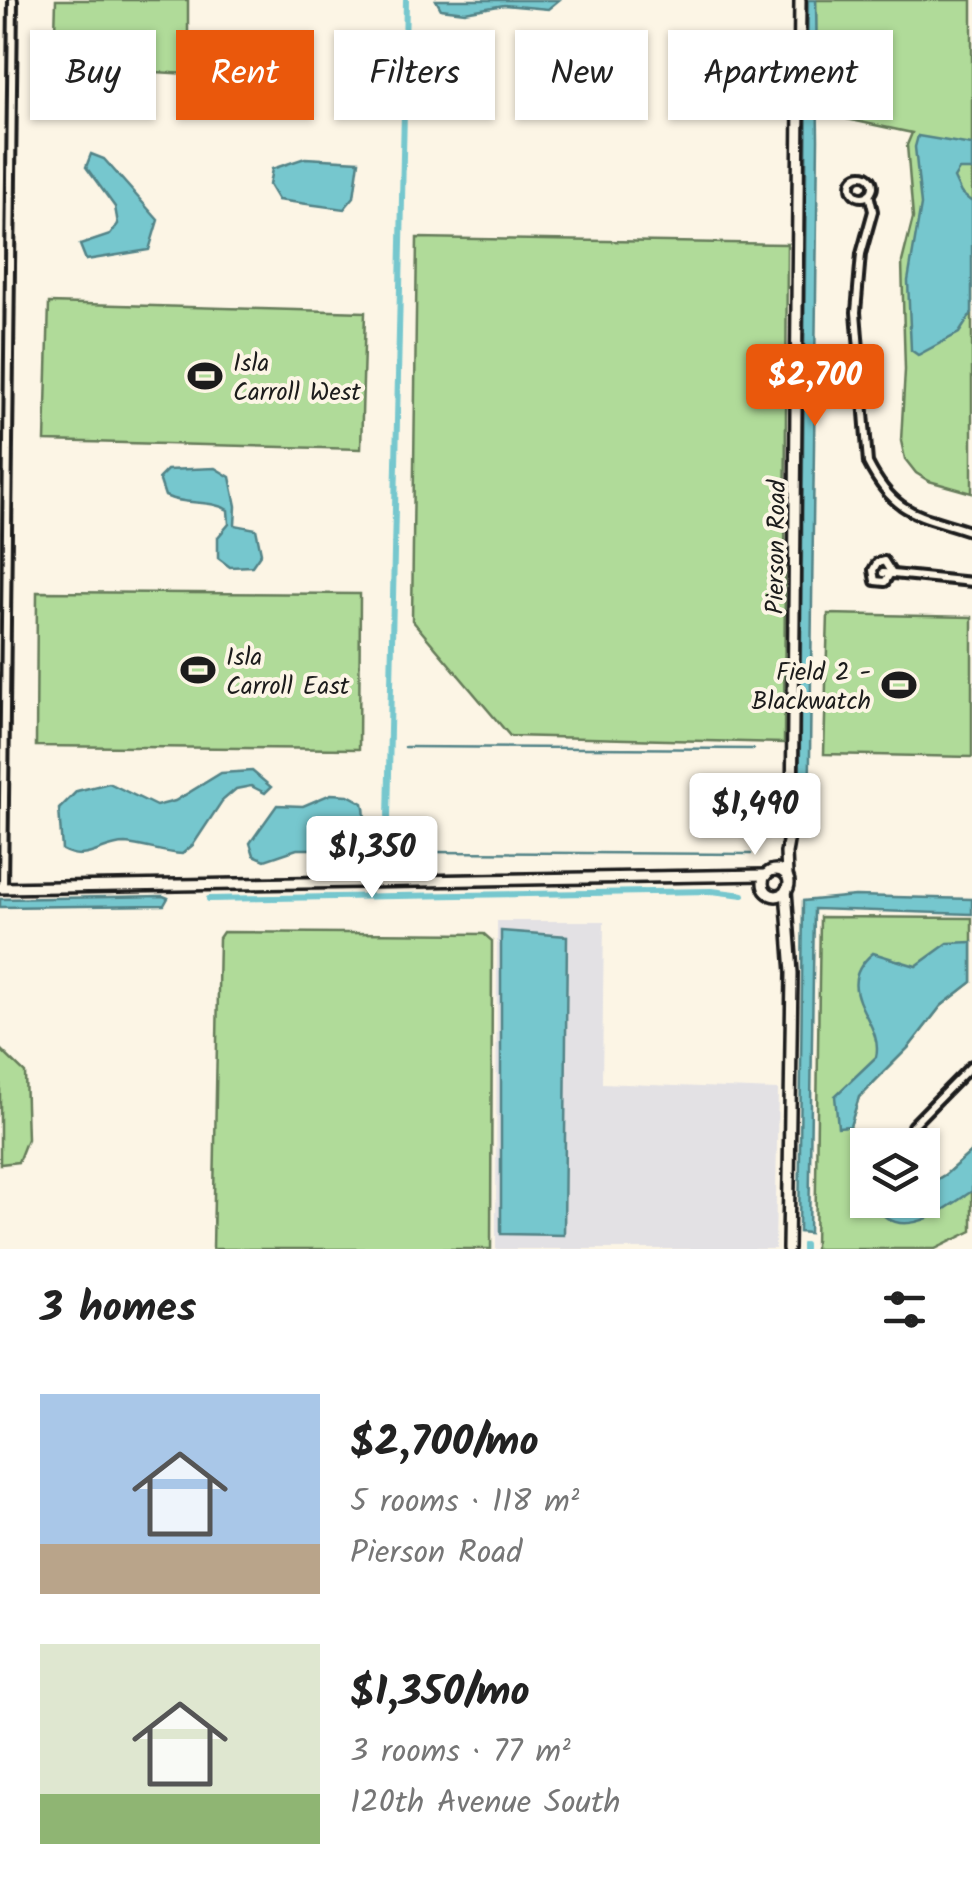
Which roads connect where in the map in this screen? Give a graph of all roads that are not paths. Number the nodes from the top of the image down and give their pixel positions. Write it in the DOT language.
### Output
graph roads {
  1 [pos="13,0"];
  2 [pos="800,0"];
  3 [pos="869,194"];
  4 [pos="972,532"];
  5 [pos="887,572"];
  6 [pos="972,582"];
  7 [pos="786,853"];
  8 [pos="787,876"];
  9 [pos="768,877"];
  10 [pos="2,888"];
  11 [pos="786,890"];
  12 [pos="775,896"];
  13 [pos="788,916"];
  14 [pos="972,1065"];
  15 [pos="912,1126"];
  16 [pos="788,1249"];
  1 -- 10 [label="street"];
  2 -- 7 [label="street, Pierson Road"];
  3 -- 4 [label="street"];
  5 -- 6 [label="street"];
  7 -- 8 [label="street, Pierson Road"];
  7 -- 9 [label="street, Pierson Road"];
  8 -- 9 [label="street"];
  8 -- 11 [label="street, Pierson Road"];
  9 -- 10 [label="street"];
  9 -- 12 [label="street"];
  11 -- 12 [label="street"];
  11 -- 13 [label="street"];
  12 -- 13 [label="street"];
  13 -- 16 [label="street"];
  14 -- 15 [label="street"];
}
